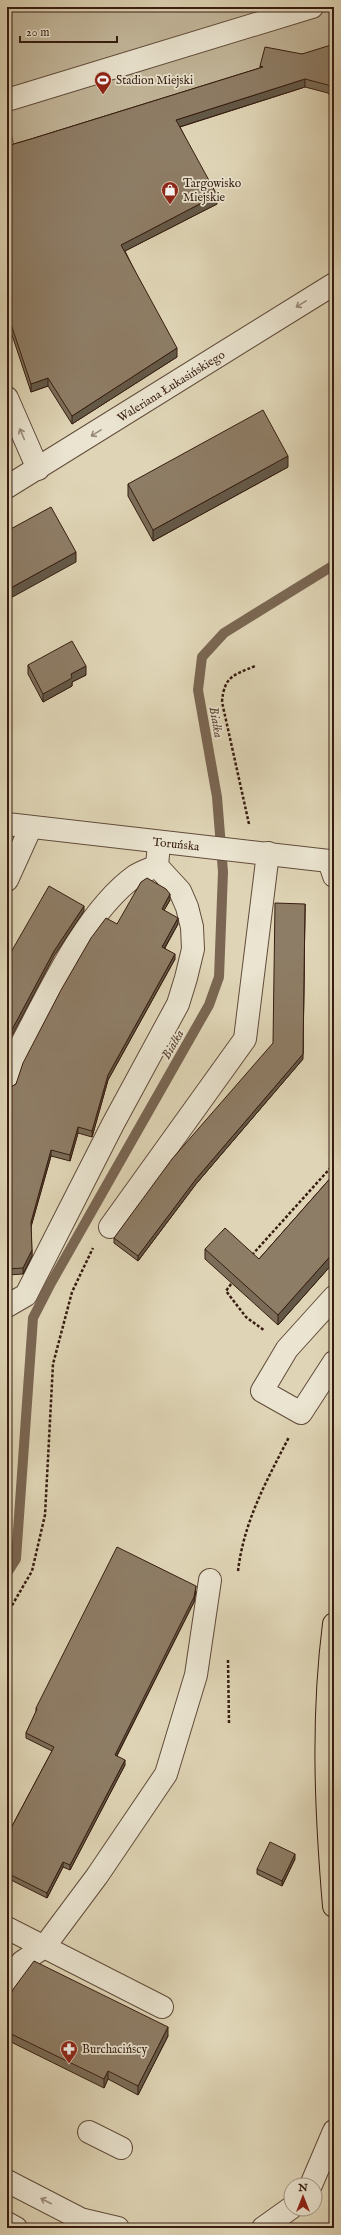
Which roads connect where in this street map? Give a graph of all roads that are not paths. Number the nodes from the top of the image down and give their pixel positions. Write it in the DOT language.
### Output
graph roads {
  1 [pos="312,7"];
  2 [pos="7,100"];
  3 [pos="334,284"];
  4 [pos="7,398"];
  5 [pos="38,469"];
  6 [pos="7,487"];
  7 [pos="7,824"];
  8 [pos="31,827"];
  9 [pos="159,843"];
  10 [pos="260,852"];
  11 [pos="157,866"];
  12 [pos="332,866"];
  13 [pos="7,880"];
  14 [pos="7,1081"];
  15 [pos="110,1227"];
  16 [pos="334,1297"];
  17 [pos="7,1306"];
  18 [pos="334,1362"];
  19 [pos="210,1580"];
  20 [pos="334,1624"];
  21 [pos="334,1906"];
  22 [pos="7,1928"];
  23 [pos="44,1947"];
  24 [pos="7,1986"];
  25 [pos="162,2007"];
  26 [pos="334,2131"];
  27 [pos="89,2132"];
  28 [pos="121,2148"];
  29 [pos="314,2177"];
  30 [pos="7,2181"];
  31 [pos="283,2214"];
  32 [pos="7,2223"];
  33 [pos="90,2223"];
  34 [pos="16,2228"];
  35 [pos="118,2228"];
  36 [pos="262,2228"];
  1 -- 2 [label="street"];
  3 -- 5 [label="street, Waleriana Łukasińskiego, one-way"];
  5 -- 4 [label="street, one-way"];
  5 -- 6 [label="street, Waleriana Łukasińskiego"];
  7 -- 8 [label="street, Toruńska"];
  8 -- 9 [label="street, Toruńska"];
  8 -- 13 [label="street"];
  9 -- 10 [label="street, Toruńska"];
  9 -- 11 [label="street"];
  10 -- 12 [label="street, Toruńska"];
  10 -- 15 [label="street"];
  11 -- 14 [label="street"];
  11 -- 17 [label="street"];
  16 -- 18 [label="street"];
  19 -- 23 [label="street"];
  20 -- 21 [label="main road"];
  22 -- 23 [label="street"];
  23 -- 24 [label="street"];
  23 -- 25 [label="street"];
  26 -- 29 [label="street"];
  27 -- 28 [label="street"];
  33 -- 30 [label="street, one-way"];
  31 -- 36 [label="street"];
  32 -- 34 [label="street"];
  33 -- 35 [label="street"];
}
